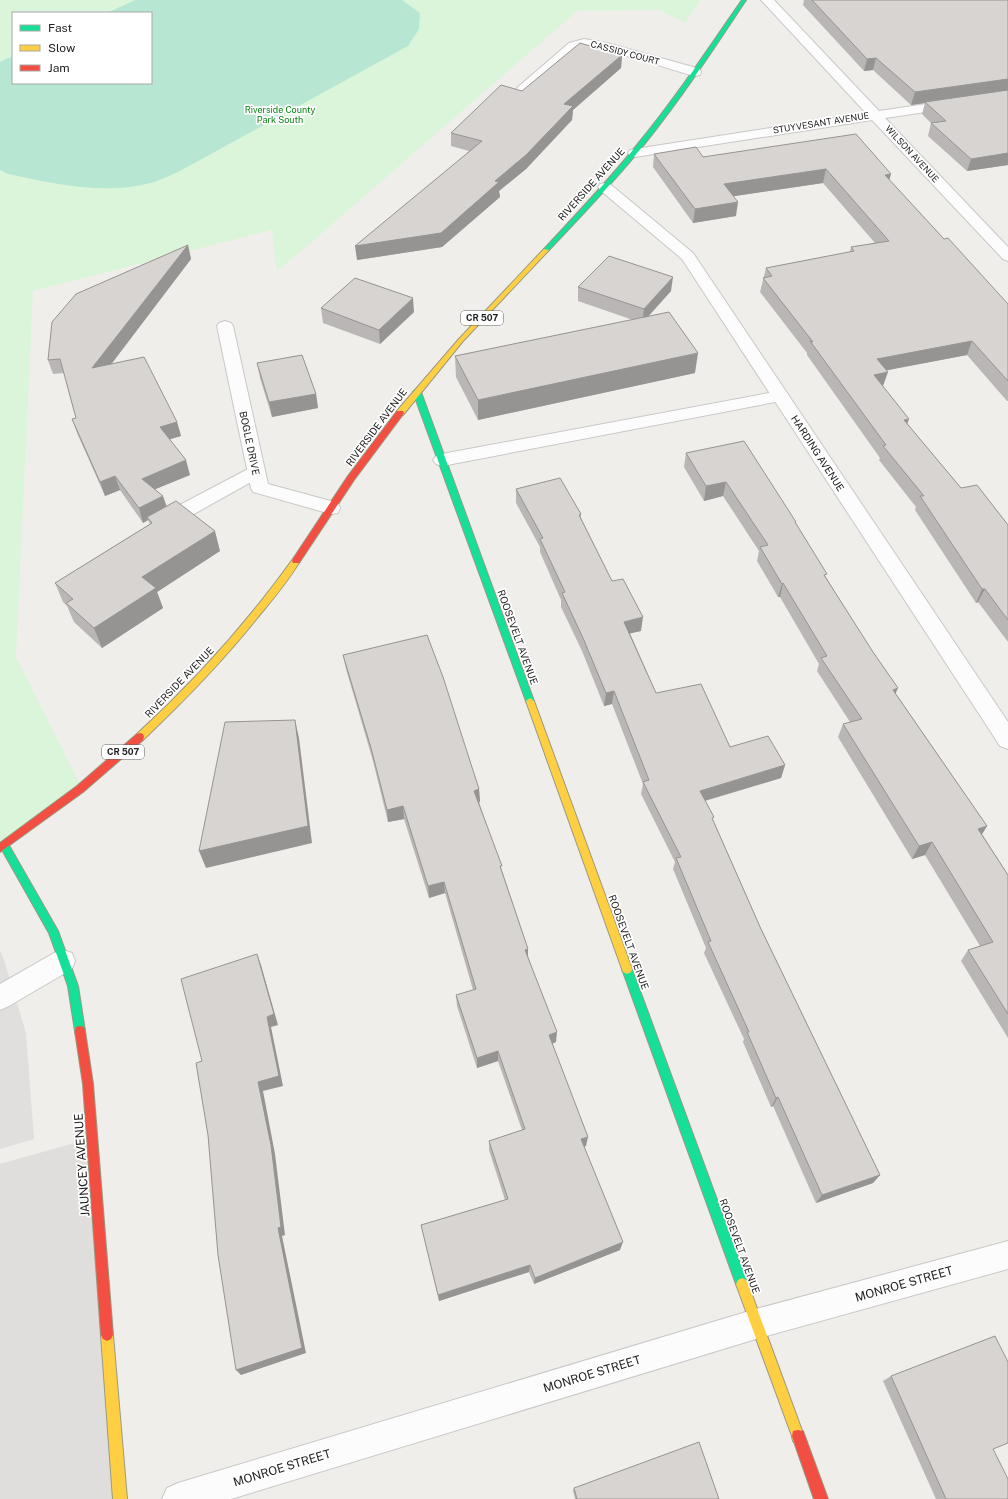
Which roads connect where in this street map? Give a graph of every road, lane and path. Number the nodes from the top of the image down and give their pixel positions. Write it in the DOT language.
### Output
graph roads {
  1 [pos="744,0"];
  2 [pos="767,0"];
  3 [pos="694,72"];
  4 [pos="523,90"];
  5 [pos="1008,96"];
  6 [pos="876,115"];
  7 [pos="635,153"];
  8 [pos="605,187"];
  9 [pos="1008,256"];
  10 [pos="225,326"];
  11 [pos="417,392"];
  12 [pos="780,396"];
  13 [pos="442,460"];
  14 [pos="256,472"];
  15 [pos="331,508"];
  16 [pos="144,532"];
  17 [pos="1008,740"];
  18 [pos="2,847"];
  19 [pos="63,960"];
  20 [pos="0,998"];
  21 [pos="1008,1255"];
  22 [pos="756,1324"];
  23 [pos="120,1499"];
  24 [pos="178,1499"];
  25 [pos="821,1499"];
  1 -- 3 [label="main road, RIVERSIDE AVENUE / CR 507"];
  2 -- 6 [label="street, WILSON AVENUE"];
  3 -- 4 [label="street, CASSIDY COURT"];
  3 -- 7 [label="main road, RIVERSIDE AVENUE / CR 507"];
  5 -- 6 [label="street, STUYVESANT AVENUE"];
  6 -- 7 [label="street, STUYVESANT AVENUE"];
  6 -- 9 [label="street, WILSON AVENUE"];
  7 -- 8 [label="main road, RIVERSIDE AVENUE / CR 507"];
  8 -- 11 [label="main road, RIVERSIDE AVENUE / CR 507"];
  8 -- 12 [label="street, HARDING AVENUE"];
  10 -- 14 [label="street, BOGLE DRIVE"];
  11 -- 13 [label="main road, ROOSEVELT AVENUE"];
  11 -- 15 [label="main road, RIVERSIDE AVENUE / CR 507"];
  12 -- 13 [label="street"];
  12 -- 17 [label="street, HARDING AVENUE"];
  13 -- 22 [label="main road, ROOSEVELT AVENUE"];
  14 -- 15 [label="street, BOGLE DRIVE"];
  14 -- 16 [label="street"];
  15 -- 18 [label="main road, RIVERSIDE AVENUE / CR 507"];
  18 -- 19 [label="main road, JAUNCEY AVENUE"];
  19 -- 20 [label="street"];
  19 -- 23 [label="main road, JAUNCEY AVENUE"];
  21 -- 22 [label="street, MONROE STREET"];
  22 -- 24 [label="street, MONROE STREET"];
  22 -- 25 [label="main road, ROOSEVELT AVENUE"];
}
